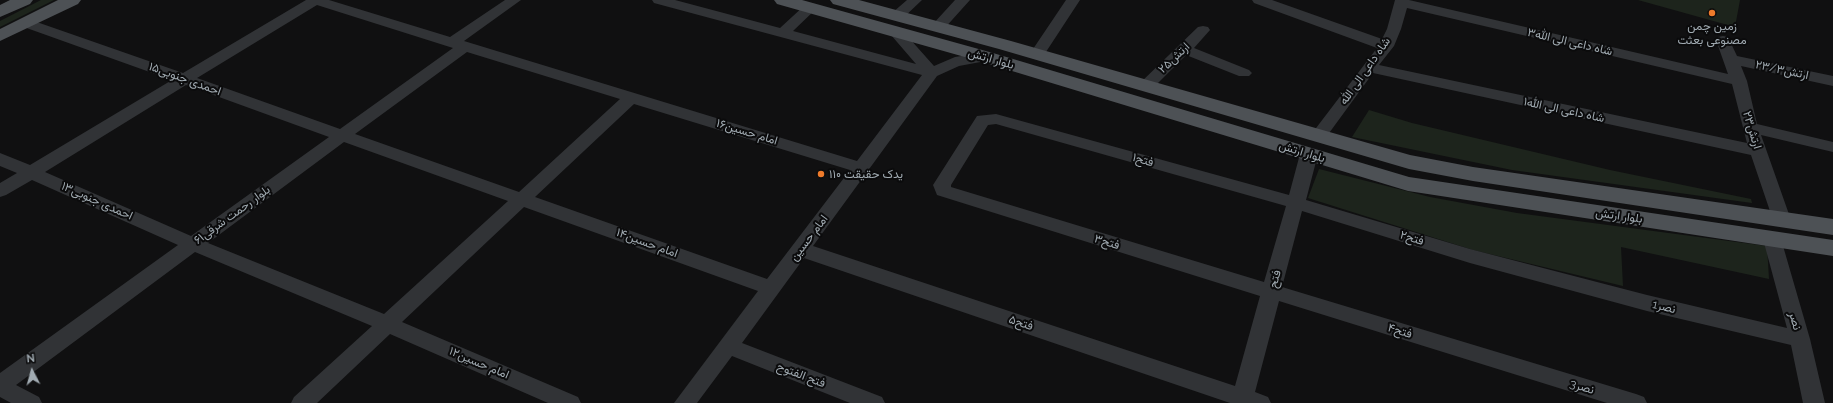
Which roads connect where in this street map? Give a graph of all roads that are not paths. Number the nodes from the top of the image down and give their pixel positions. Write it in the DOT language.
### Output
graph roads {
  1 [pos="24,0"];
  2 [pos="72,0"];
  3 [pos="315,0"];
  4 [pos="514,0"];
  5 [pos="659,0"];
  6 [pos="783,0"];
  7 [pos="915,0"];
  8 [pos="963,0"];
  9 [pos="1071,0"];
  10 [pos="1259,0"];
  11 [pos="851,1"];
  12 [pos="1402,2"];
  13 [pos="810,8"];
  14 [pos="0,12"];
  15 [pos="26,23"];
  16 [pos="897,24"];
  17 [pos="938,27"];
  18 [pos="1203,30"];
  19 [pos="783,33"];
  20 [pos="0,36"];
  21 [pos="1723,40"];
  22 [pos="458,44"];
  23 [pos="1386,46"];
  24 [pos="1184,49"];
  25 [pos="1038,55"];
  26 [pos="986,57"];
  27 [pos="1730,59"];
  28 [pos="1370,68"];
  29 [pos="932,73"];
  30 [pos="1244,73"];
  31 [pos="185,79"];
  32 [pos="1739,81"];
  33 [pos="1833,81"];
  34 [pos="1145,87"];
  35 [pos="632,97"];
  36 [pos="990,119"];
  37 [pos="1750,127"];
  38 [pos="343,135"];
  39 [pos="1314,145"];
  40 [pos="1833,147"];
  41 [pos="1759,151"];
  42 [pos="0,159"];
  43 [pos="862,168"];
  44 [pos="32,172"];
  45 [pos="0,191"];
  46 [pos="522,199"];
  47 [pos="1296,203"];
  48 [pos="1782,220"];
  49 [pos="1833,227"];
  50 [pos="1772,239"];
  51 [pos="193,244"];
  52 [pos="1833,248"];
  53 [pos="800,249"];
  54 [pos="1528,271"];
  55 [pos="772,288"];
  56 [pos="1271,293"];
  57 [pos="387,324"];
  58 [pos="1800,339"];
  59 [pos="727,346"];
  60 [pos="1528,370"];
  61 [pos="0,386"];
  62 [pos="1248,401"];
  63 [pos="31,403"];
  64 [pos="302,403"];
  65 [pos="570,403"];
  66 [pos="685,403"];
  67 [pos="874,403"];
  68 [pos="1636,403"];
  69 [pos="1814,403"];
  1 -- 14 [label="main road"];
  2 -- 15 [label="main road"];
  3 -- 22 [label="street, امام حسین۱۶"];
  3 -- 31 [label="street"];
  4 -- 22 [label="street, بلوار رحمت شرقی۶۱"];
  5 -- 19 [label="street"];
  6 -- 13 [label="main road, بلوار ارتش"];
  7 -- 16 [label="street"];
  8 -- 17 [label="street"];
  9 -- 25 [label="street"];
  10 -- 23 [label="street"];
  11 -- 16 [label="main road, بلوار ارتش"];
  12 -- 23 [label="street, شاه داعی الی الله"];
  12 -- 32 [label="street, شاه داعی الی الله۳"];
  13 -- 16 [label="main road, بلوار ارتش"];
  13 -- 19 [label="street"];
  15 -- 20 [label="main road"];
  15 -- 31 [label="street, احمدی جنوبی۱۵"];
  16 -- 17 [label="main road, بلوار ارتش"];
  16 -- 26 [label="main road, بلوار ارتش"];
  16 -- 29 [label="street"];
  17 -- 25 [label="main road, بلوار ارتش"];
  18 -- 24 [label="street, ارتش۲۵"];
  19 -- 29 [label="street"];
  21 -- 27 [label="street, ارتش۲۳"];
  22 -- 35 [label="street, امام حسین۱۶"];
  22 -- 38 [label="street, بلوار رحمت شرقی۶۱"];
  23 -- 28 [label="street, شاه داعی الی الله"];
  24 -- 30 [label="street"];
  24 -- 34 [label="street, ارتش۲۵"];
  25 -- 34 [label="main road, بلوار ارتش"];
  26 -- 29 [label="street"];
  26 -- 39 [label="main road, بلوار ارتش"];
  27 -- 32 [label="street, ارتش۲۳"];
  27 -- 33 [label="street, ۲۳/۳ارتش"];
  28 -- 39 [label="street, شاه داعی الی الله"];
  28 -- 41 [label="street, شاه داعی الی الله۱"];
  29 -- 43 [label="street, امام حسین"];
  31 -- 38 [label="street, احمدی جنوبی۱۵"];
  31 -- 44 [label="street"];
  32 -- 37 [label="street, ارتش۲۳"];
  34 -- 39 [label="main road, بلوار ارتش"];
  35 -- 43 [label="street, امام حسین۱۶"];
  35 -- 46 [label="street"];
  36 -- 47 [label="street, ۱فتح"];
  36 -- 56 [label="street, ۳فتح"];
  37 -- 40 [label="street"];
  37 -- 41 [label="street, ارتش۲۳"];
  38 -- 46 [label="street, احمدی جنوبی۱۵"];
  38 -- 51 [label="street, بلوار رحمت شرقی۶۱"];
  39 -- 47 [label="street, فتح"];
  39 -- 48 [label="main road, بلوار ارتش"];
  39 -- 50 [label="main road, بلوار ارتش"];
  41 -- 48 [label="street, ارتش۲۳"];
  42 -- 44 [label="street, احمدی جنوبی۱۳"];
  43 -- 53 [label="street, امام حسین"];
  44 -- 45 [label="street"];
  44 -- 51 [label="street, احمدی جنوبی۱۳"];
  46 -- 55 [label="street, امام حسین۱۴"];
  46 -- 57 [label="street"];
  47 -- 54 [label="street, ۲فتح"];
  47 -- 56 [label="street, فتح"];
  48 -- 49 [label="main road, بلوار ارتش"];
  50 -- 52 [label="main road, بلوار ارتش"];
  50 -- 58 [label="street, نصر"];
  51 -- 57 [label="street, احمدی جنوبی۱۳"];
  51 -- 61 [label="street, بلوار رحمت شرقی۶۱"];
  53 -- 55 [label="street, امام حسین"];
  53 -- 62 [label="street, ۵فتح"];
  54 -- 58 [label="street, 1نصر"];
  55 -- 59 [label="street, امام حسین"];
  56 -- 60 [label="street, فتح۴"];
  56 -- 62 [label="street, فتح"];
  57 -- 64 [label="street"];
  57 -- 65 [label="street, امام حسین۱۲"];
  58 -- 69 [label="street, نصر"];
  59 -- 66 [label="street, امام حسین"];
  59 -- 67 [label="street, فتح الفتوح"];
  60 -- 68 [label="street, 3نصر"];
  61 -- 63 [label="street"];
}
